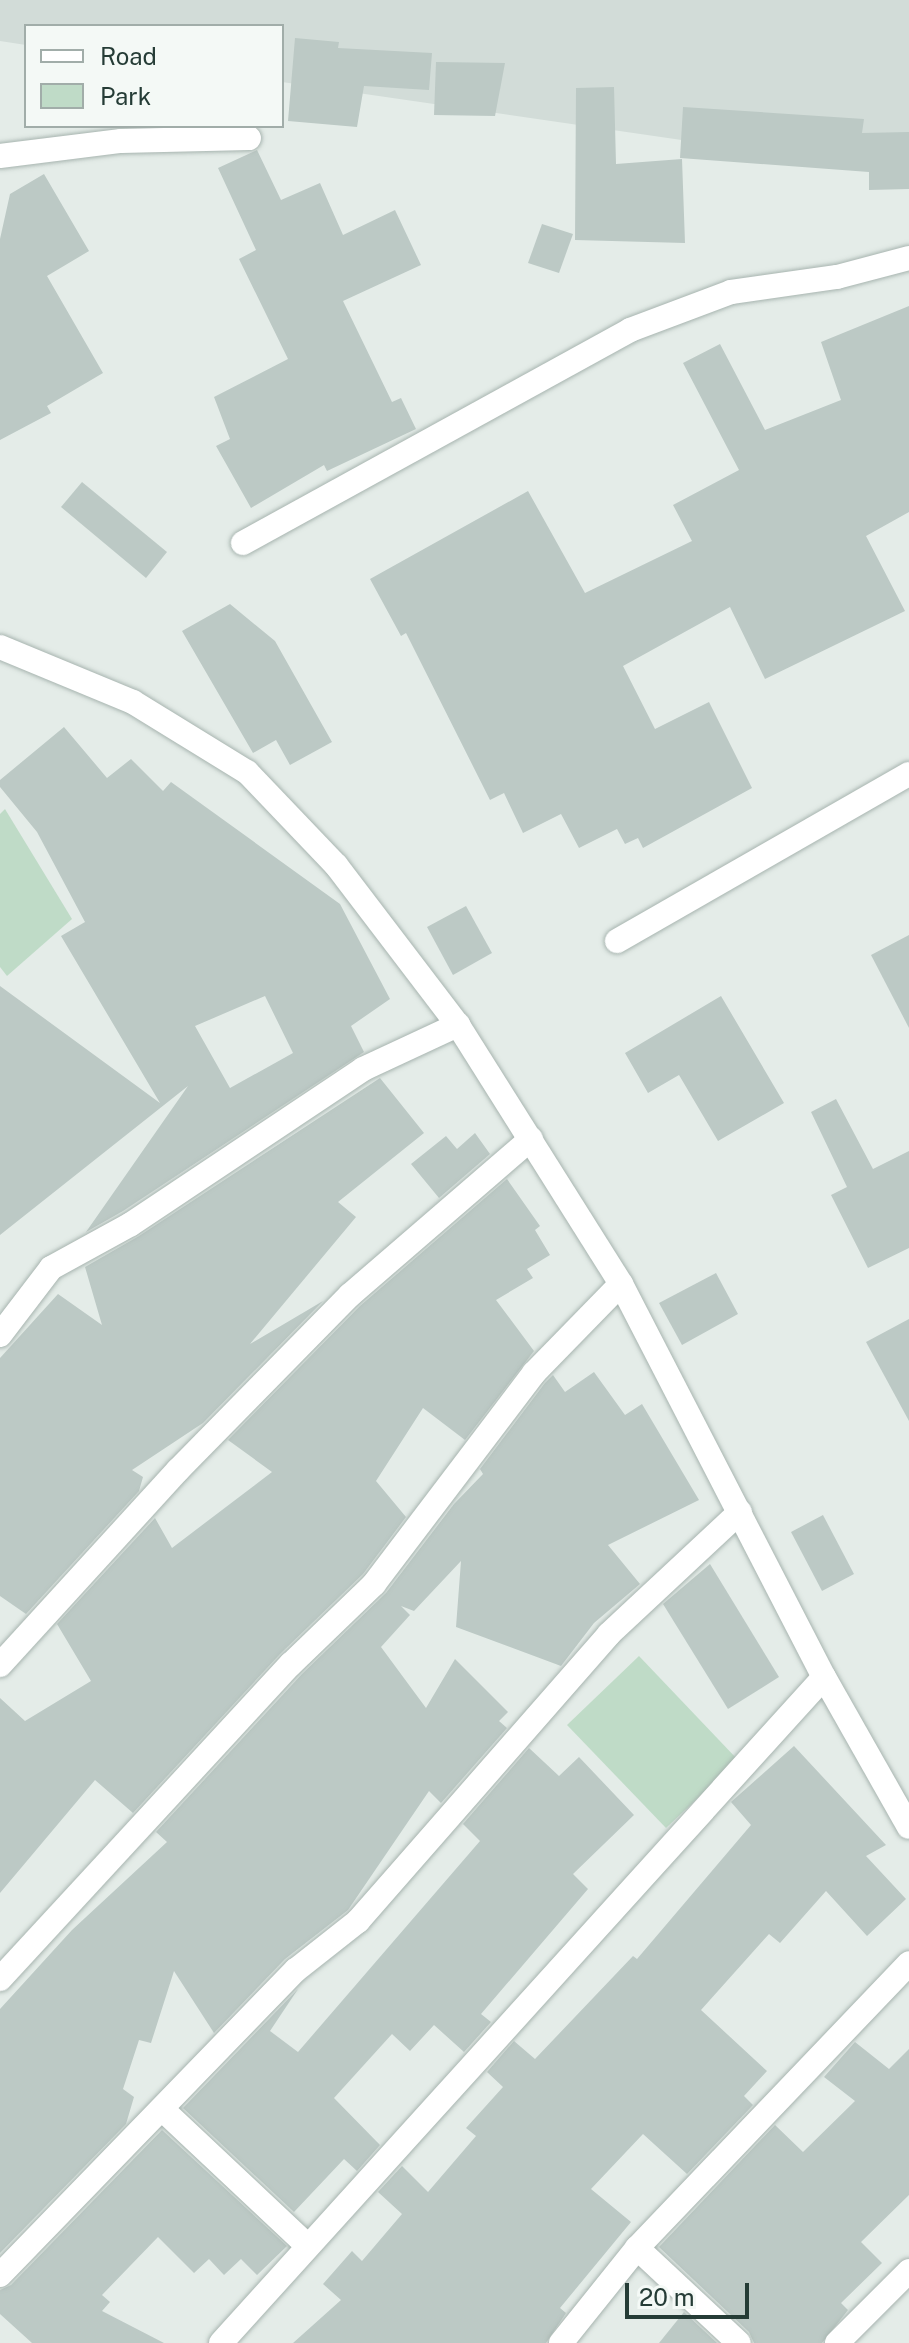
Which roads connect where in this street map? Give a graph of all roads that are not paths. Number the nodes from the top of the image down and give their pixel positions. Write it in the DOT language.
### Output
graph roads {
  1 [pos="249,138"];
  2 [pos="0,156"];
  3 [pos="909,258"];
  4 [pos="243,543"];
  5 [pos="0,647"];
  6 [pos="909,774"];
  7 [pos="617,941"];
  8 [pos="458,1025"];
  9 [pos="531,1139"];
  10 [pos="621,1284"];
  11 [pos="0,1335"];
  12 [pos="740,1512"];
  13 [pos="0,1665"];
  14 [pos="824,1677"];
  15 [pos="909,1827"];
  16 [pos="909,1963"];
  17 [pos="0,1979"];
  18 [pos="162,2109"];
  19 [pos="308,2246"];
  20 [pos="637,2248"];
  21 [pos="909,2271"];
  22 [pos="0,2275"];
  23 [pos="221,2343"];
  24 [pos="561,2343"];
  25 [pos="739,2343"];
  26 [pos="837,2343"];
  1 -- 2 [label="street"];
  3 -- 4 [label="street"];
  5 -- 8 [label="street"];
  6 -- 7 [label="street"];
  8 -- 9 [label="street"];
  8 -- 11 [label="street"];
  9 -- 10 [label="street"];
  9 -- 13 [label="street"];
  10 -- 12 [label="street"];
  10 -- 17 [label="street"];
  12 -- 14 [label="street"];
  12 -- 18 [label="street"];
  14 -- 15 [label="street"];
  14 -- 19 [label="street"];
  16 -- 20 [label="street"];
  18 -- 19 [label="street"];
  18 -- 22 [label="street"];
  19 -- 23 [label="street"];
  20 -- 24 [label="street"];
  20 -- 25 [label="street"];
  21 -- 26 [label="street"];
}
